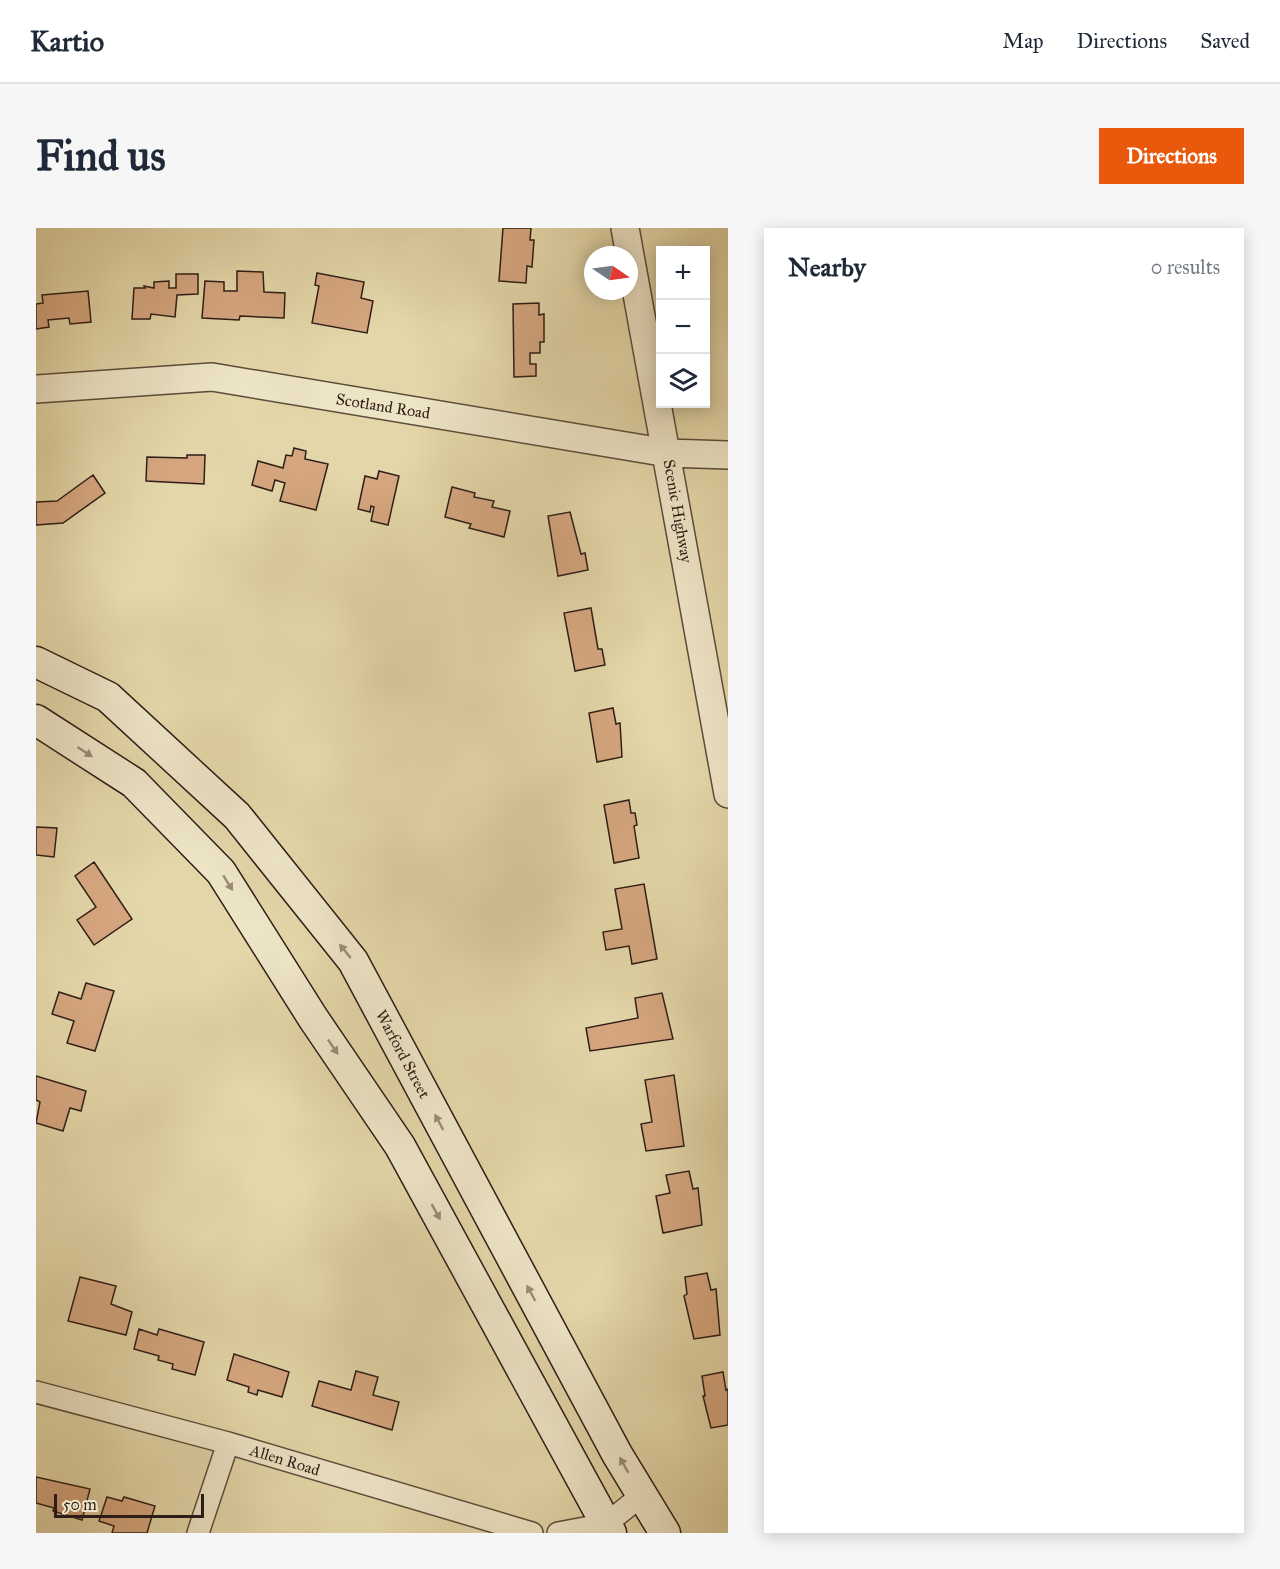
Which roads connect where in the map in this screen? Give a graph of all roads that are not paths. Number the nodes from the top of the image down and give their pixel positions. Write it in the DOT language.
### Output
graph roads {
  1 [pos="625,228"];
  2 [pos="36,389"];
  3 [pos="668,453"];
  4 [pos="728,455"];
  5 [pos="36,662"];
  6 [pos="36,720"];
  7 [pos="728,794"];
  8 [pos="36,1392"];
  9 [pos="228,1443"];
  10 [pos="641,1496"];
  11 [pos="608,1528"];
  12 [pos="198,1533"];
  13 [pos="532,1533"];
  14 [pos="558,1533"];
  15 [pos="665,1533"];
  1 -- 3 [label="street, Scenic Highway"];
  2 -- 3 [label="street, Scotland Road"];
  3 -- 4 [label="street, Scotland Road"];
  3 -- 7 [label="street, Scenic Highway"];
  10 -- 5 [label="main road, Warford Street, one-way"];
  6 -- 11 [label="main road, one-way"];
  8 -- 9 [label="street, Allen Road"];
  9 -- 12 [label="street"];
  9 -- 13 [label="street, Allen Road"];
  10 -- 11 [label="street"];
  10 -- 15 [label="main road, Warford Street"];
  11 -- 14 [label="street"];
}
